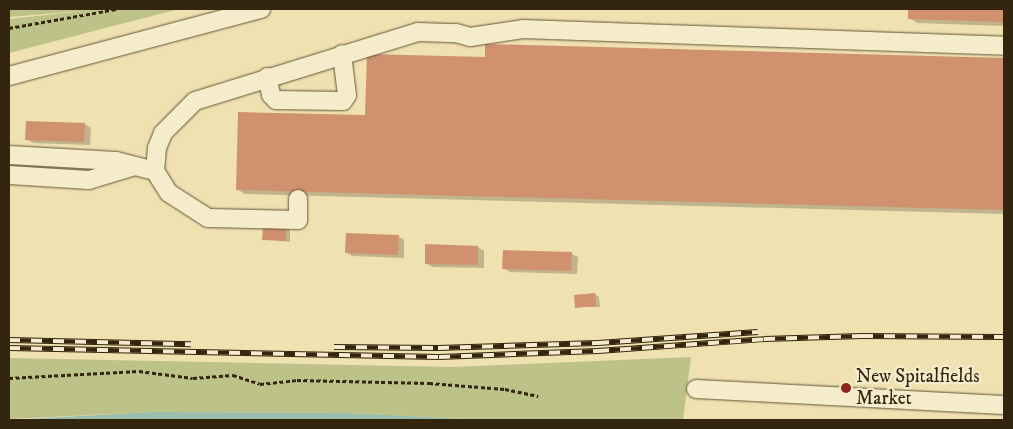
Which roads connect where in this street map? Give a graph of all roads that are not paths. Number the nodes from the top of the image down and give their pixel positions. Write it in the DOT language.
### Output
graph roads {
  1 [pos="261,9"];
  2 [pos="1004,46"];
  3 [pos="342,54"];
  4 [pos="9,76"];
  5 [pos="267,77"];
  6 [pos="9,155"];
  7 [pos="124,164"];
  8 [pos="156,171"];
  9 [pos="9,176"];
  10 [pos="298,199"];
  11 [pos="696,389"];
  12 [pos="1004,405"];
  1 -- 4 [label="street"];
  2 -- 3 [label="street"];
  3 -- 5 [label="street"];
  3 -- 5 [label="street"];
  5 -- 8 [label="street"];
  6 -- 7 [label="street"];
  7 -- 8 [label="street"];
  7 -- 9 [label="street"];
  8 -- 10 [label="street"];
  11 -- 12 [label="street"];
}
